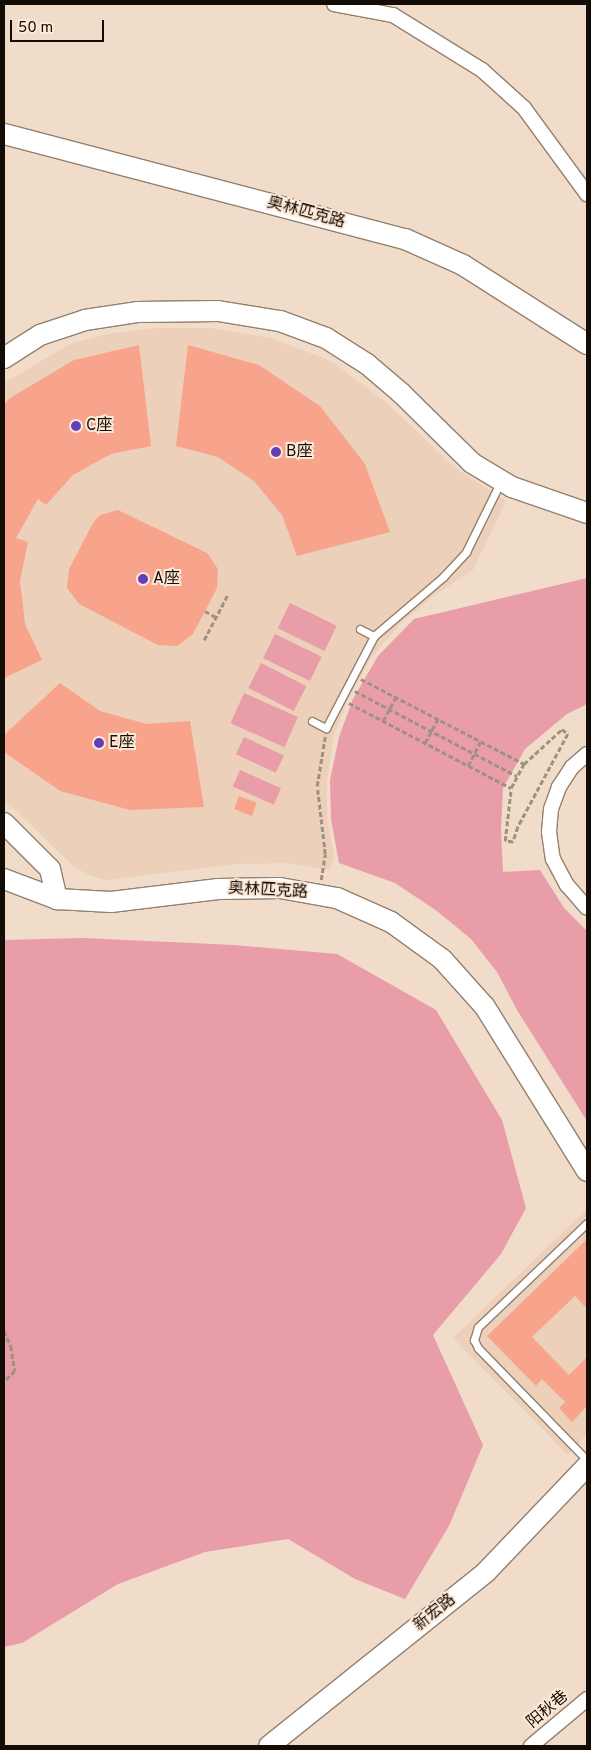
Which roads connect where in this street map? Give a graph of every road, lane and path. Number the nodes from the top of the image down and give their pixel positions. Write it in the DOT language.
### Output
graph roads {
  1 [pos="334,4"];
  2 [pos="396,9"];
  3 [pos="4,134"];
  4 [pos="587,194"];
  5 [pos="587,344"];
  6 [pos="4,358"];
  7 [pos="501,480"];
  8 [pos="587,513"];
  9 [pos="228,594"];
  10 [pos="205,611"];
  11 [pos="216,617"];
  12 [pos="360,629"];
  13 [pos="374,636"];
  14 [pos="204,640"];
  15 [pos="353,674"];
  16 [pos="347,686"];
  17 [pos="396,697"];
  18 [pos="341,699"];
  19 [pos="390,709"];
  20 [pos="438,719"];
  21 [pos="312,721"];
  22 [pos="383,721"];
  23 [pos="326,728"];
  24 [pos="432,731"];
  25 [pos="481,741"];
  26 [pos="426,743"];
  27 [pos="474,753"];
  28 [pos="587,754"];
  29 [pos="524,764"];
  30 [pos="468,766"];
  31 [pos="517,776"];
  32 [pos="511,788"];
  33 [pos="4,823"];
  34 [pos="4,879"];
  35 [pos="318,894"];
  36 [pos="57,899"];
  37 [pos="587,908"];
  38 [pos="587,1171"];
  39 [pos="587,1223"];
  40 [pos="4,1331"];
  41 [pos="4,1382"];
  42 [pos="587,1460"];
  43 [pos="587,1466"];
  44 [pos="587,1699"];
  45 [pos="269,1746"];
  46 [pos="531,1746"];
  1 -- 2 [label="street"];
  2 -- 4 [label="street"];
  3 -- 5 [label="street, 奥林匹克路"];
  6 -- 7 [label="street"];
  7 -- 8 [label="street"];
  7 -- 13 [label="lane"];
  9 -- 11 [label="path"];
  10 -- 11 [label="path"];
  11 -- 14 [label="path"];
  12 -- 13 [label="lane"];
  13 -- 15 [label="lane"];
  15 -- 16 [label="lane"];
  15 -- 17 [label="path"];
  16 -- 18 [label="lane"];
  16 -- 19 [label="path"];
  17 -- 19 [label="path"];
  17 -- 20 [label="path"];
  18 -- 22 [label="path"];
  18 -- 23 [label="lane"];
  19 -- 22 [label="path"];
  19 -- 24 [label="path"];
  20 -- 24 [label="path"];
  20 -- 25 [label="path"];
  21 -- 23 [label="lane"];
  22 -- 26 [label="path"];
  23 -- 35 [label="path"];
  24 -- 26 [label="path"];
  24 -- 27 [label="path"];
  25 -- 27 [label="path"];
  25 -- 29 [label="path"];
  26 -- 30 [label="path"];
  27 -- 30 [label="path"];
  27 -- 31 [label="path"];
  28 -- 37 [label="street"];
  29 -- 31 [label="path"];
  29 -- 32 [label="path"];
  30 -- 32 [label="path"];
  31 -- 32 [label="path"];
  33 -- 36 [label="street"];
  34 -- 36 [label="street, 奥林匹克路"];
  35 -- 36 [label="street, 奥林匹克路"];
  35 -- 38 [label="street, 奥林匹克路"];
  39 -- 42 [label="lane"];
  40 -- 41 [label="path"];
  43 -- 45 [label="street, 新宏路"];
  44 -- 46 [label="street, 阳秋巷"];
}
